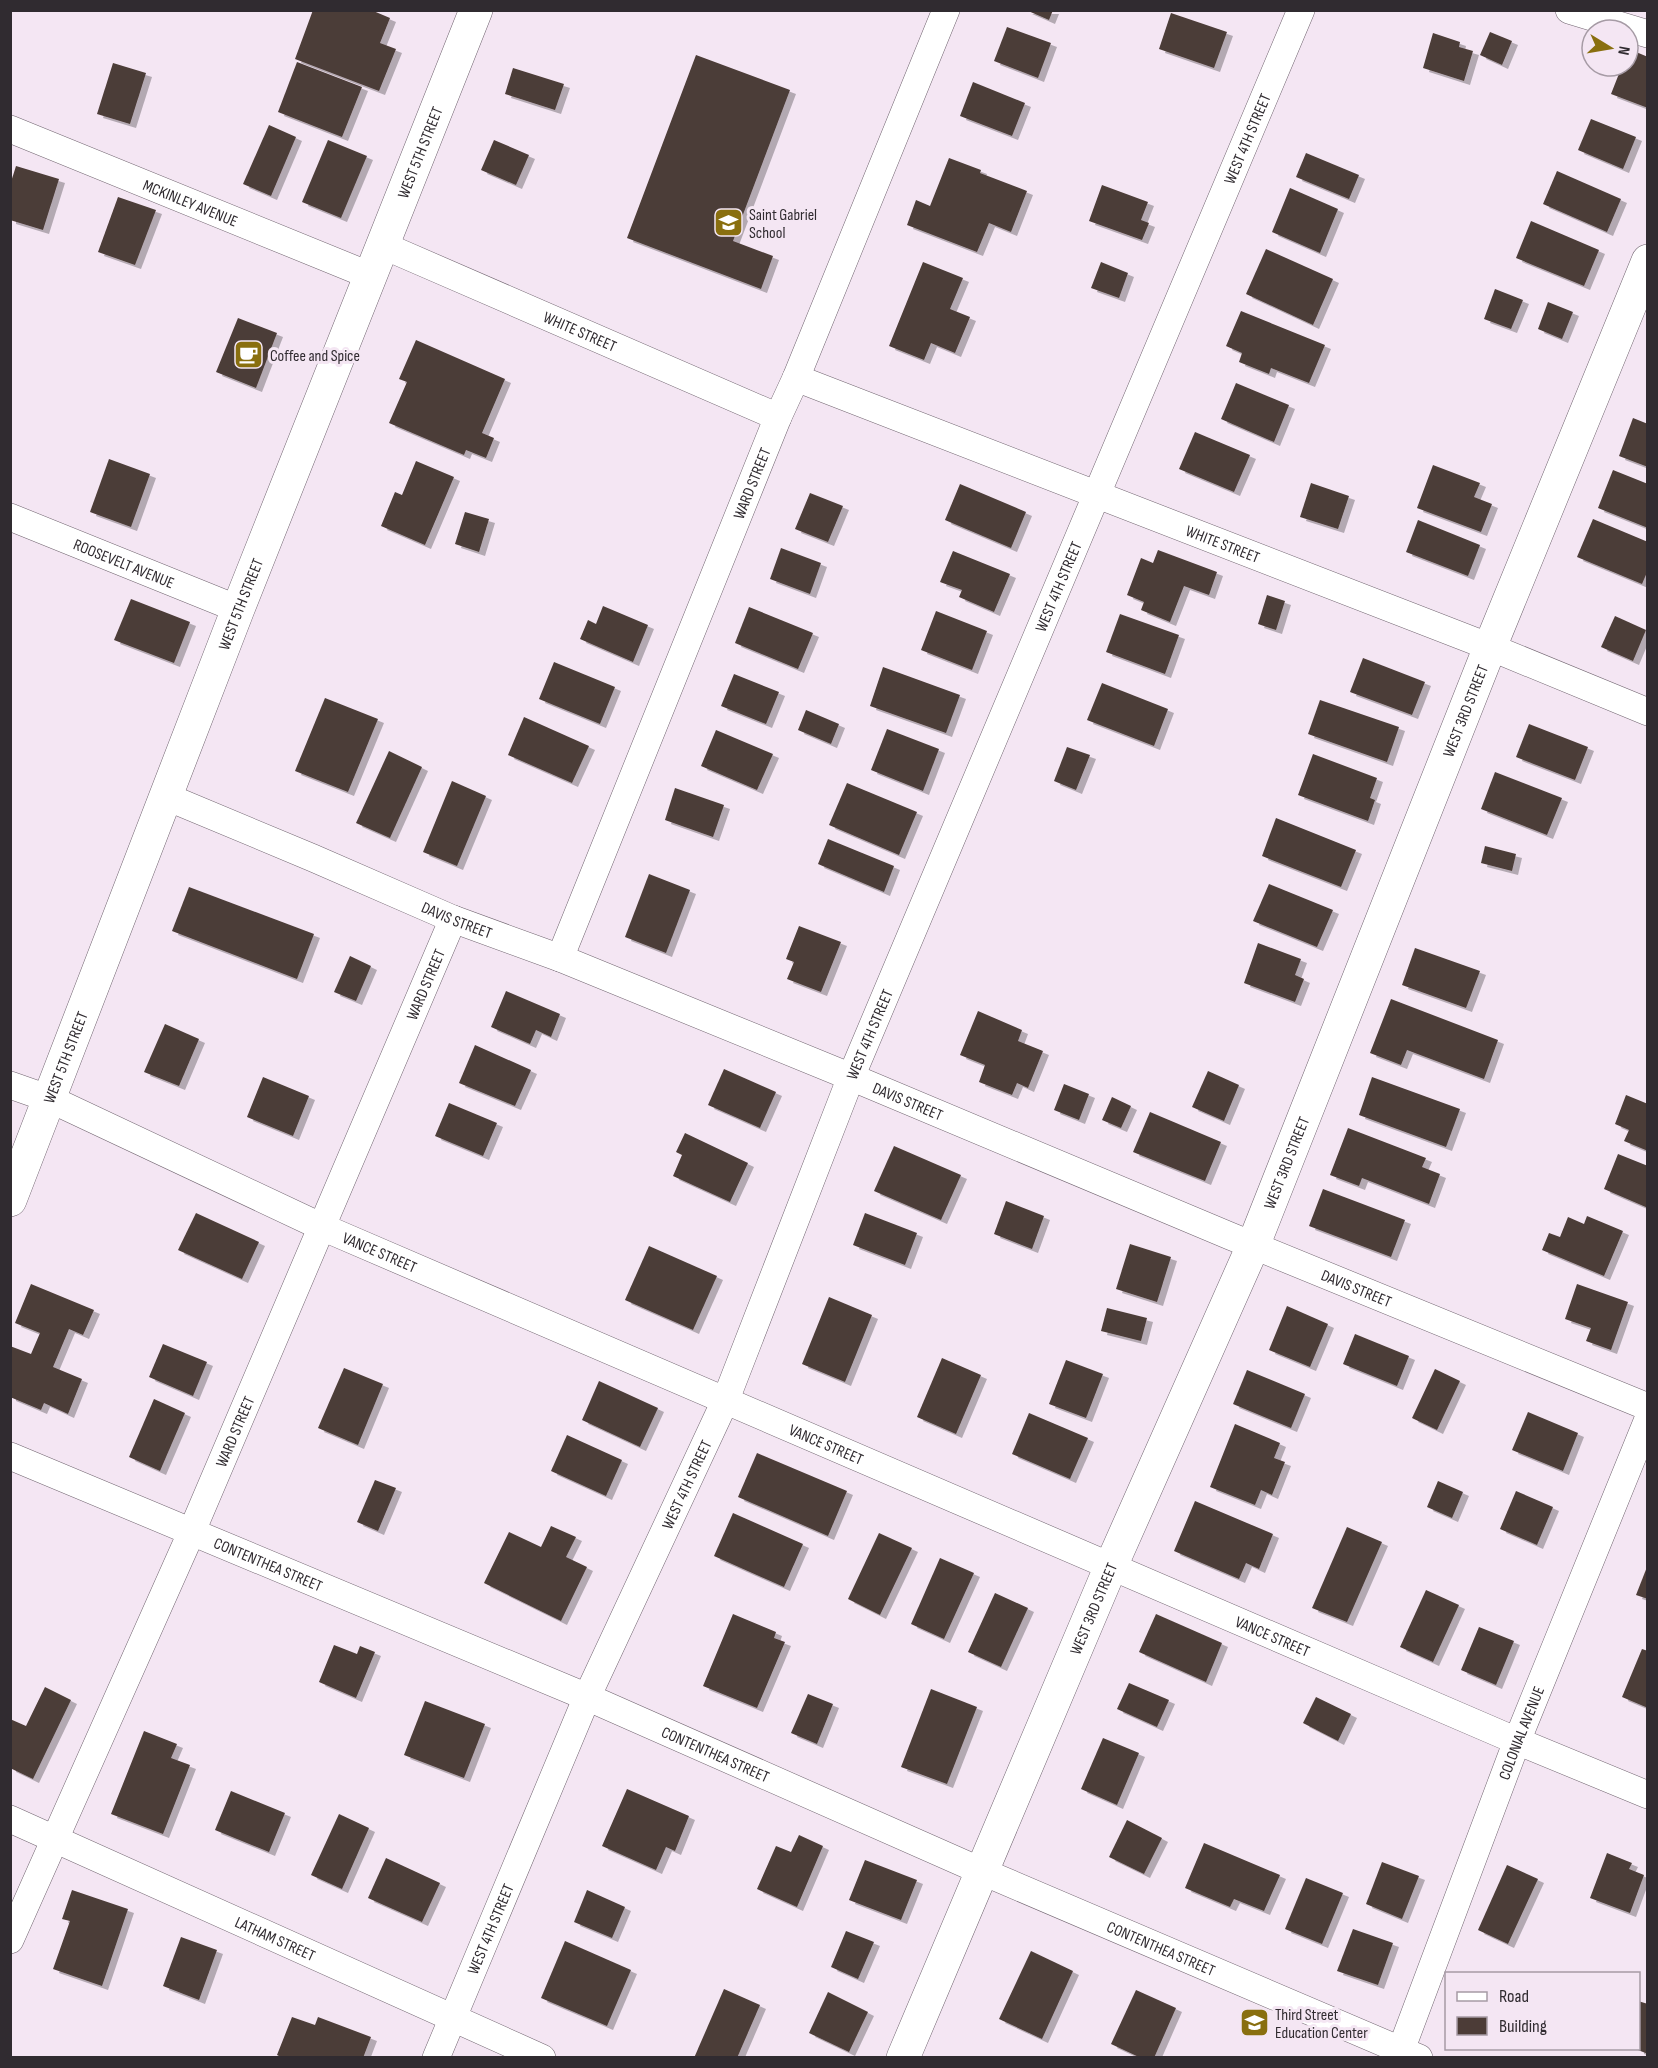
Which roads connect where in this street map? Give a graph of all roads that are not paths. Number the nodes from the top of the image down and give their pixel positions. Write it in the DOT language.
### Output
graph roads {
  1 [pos="476,10"];
  2 [pos="946,10"];
  3 [pos="1301,10"];
  4 [pos="1569,10"];
  5 [pos="1647,34"];
  6 [pos="10,129"];
  7 [pos="382,245"];
  8 [pos="1647,261"];
  9 [pos="371,276"];
  10 [pos="796,378"];
  11 [pos="778,417"];
  12 [pos="1098,495"];
  13 [pos="10,517"];
  14 [pos="238,609"];
  15 [pos="1490,647"];
  16 [pos="1647,712"];
  17 [pos="167,797"];
  18 [pos="453,919"];
  19 [pos="560,958"];
  20 [pos="851,1077"];
  21 [pos="10,1085"];
  22 [pos="50,1099"];
  23 [pos="10,1200"];
  24 [pos="322,1227"];
  25 [pos="1253,1246"];
  26 [pos="726,1399"];
  27 [pos="1647,1407"];
  28 [pos="1647,1419"];
  29 [pos="10,1456"];
  30 [pos="192,1531"];
  31 [pos="1111,1566"];
  32 [pos="587,1697"];
  33 [pos="1517,1740"];
  34 [pos="1647,1795"];
  35 [pos="10,1819"];
  36 [pos="55,1838"];
  37 [pos="981,1871"];
  38 [pos="10,1940"];
  39 [pos="453,2017"];
  40 [pos="1410,2054"];
  41 [pos="436,2058"];
  42 [pos="542,2058"];
  43 [pos="903,2058"];
  1 -- 7 [label="street, WEST 5TH STREET"];
  2 -- 10 [label="street, WARD STREET"];
  3 -- 12 [label="street, WEST 4TH STREET"];
  4 -- 5 [label="street"];
  6 -- 9 [label="street, MCKINLEY AVENUE"];
  7 -- 9 [label="street, WEST 5TH STREET"];
  7 -- 11 [label="street, WHITE STREET"];
  8 -- 15 [label="street, WEST 3RD STREET"];
  9 -- 14 [label="street, WEST 5TH STREET"];
  10 -- 11 [label="street, WARD STREET"];
  10 -- 12 [label="street, WHITE STREET"];
  11 -- 19 [label="street, WARD STREET"];
  12 -- 15 [label="street, WHITE STREET"];
  12 -- 20 [label="street, WEST 4TH STREET"];
  13 -- 14 [label="street, ROOSEVELT AVENUE"];
  14 -- 17 [label="street, WEST 5TH STREET"];
  15 -- 16 [label="street, WHITE STREET"];
  15 -- 25 [label="street, WEST 3RD STREET"];
  17 -- 18 [label="street, DAVIS STREET"];
  17 -- 22 [label="street, WEST 5TH STREET"];
  18 -- 19 [label="street, DAVIS STREET"];
  18 -- 24 [label="street, WARD STREET"];
  19 -- 20 [label="street, DAVIS STREET"];
  20 -- 25 [label="street, DAVIS STREET"];
  20 -- 26 [label="street, WEST 4TH STREET"];
  21 -- 22 [label="street, VANCE STREET"];
  22 -- 23 [label="street, WEST 5TH STREET"];
  22 -- 24 [label="street, VANCE STREET"];
  24 -- 26 [label="street, VANCE STREET"];
  24 -- 30 [label="street, WARD STREET"];
  25 -- 27 [label="street, DAVIS STREET"];
  25 -- 31 [label="street, WEST 3RD STREET"];
  26 -- 31 [label="street, VANCE STREET"];
  26 -- 32 [label="street, WEST 4TH STREET"];
  28 -- 33 [label="street, COLONIAL AVENUE"];
  29 -- 30 [label="street, CONTENTHEA STREET"];
  30 -- 32 [label="street, CONTENTHEA STREET"];
  30 -- 36 [label="street, WARD STREET"];
  31 -- 33 [label="street, VANCE STREET"];
  31 -- 37 [label="street, WEST 3RD STREET"];
  32 -- 37 [label="street, CONTENTHEA STREET"];
  32 -- 39 [label="street, WEST 4TH STREET"];
  33 -- 34 [label="street, VANCE STREET"];
  33 -- 40 [label="street, COLONIAL AVENUE"];
  35 -- 36 [label="street, LATHAM STREET"];
  36 -- 38 [label="street, WARD STREET"];
  36 -- 39 [label="street, LATHAM STREET"];
  37 -- 40 [label="street, CONTENTHEA STREET"];
  37 -- 43 [label="street, WEST 3RD STREET"];
  39 -- 41 [label="street, WEST 4TH STREET"];
  39 -- 42 [label="street, LATHAM STREET"];
}
